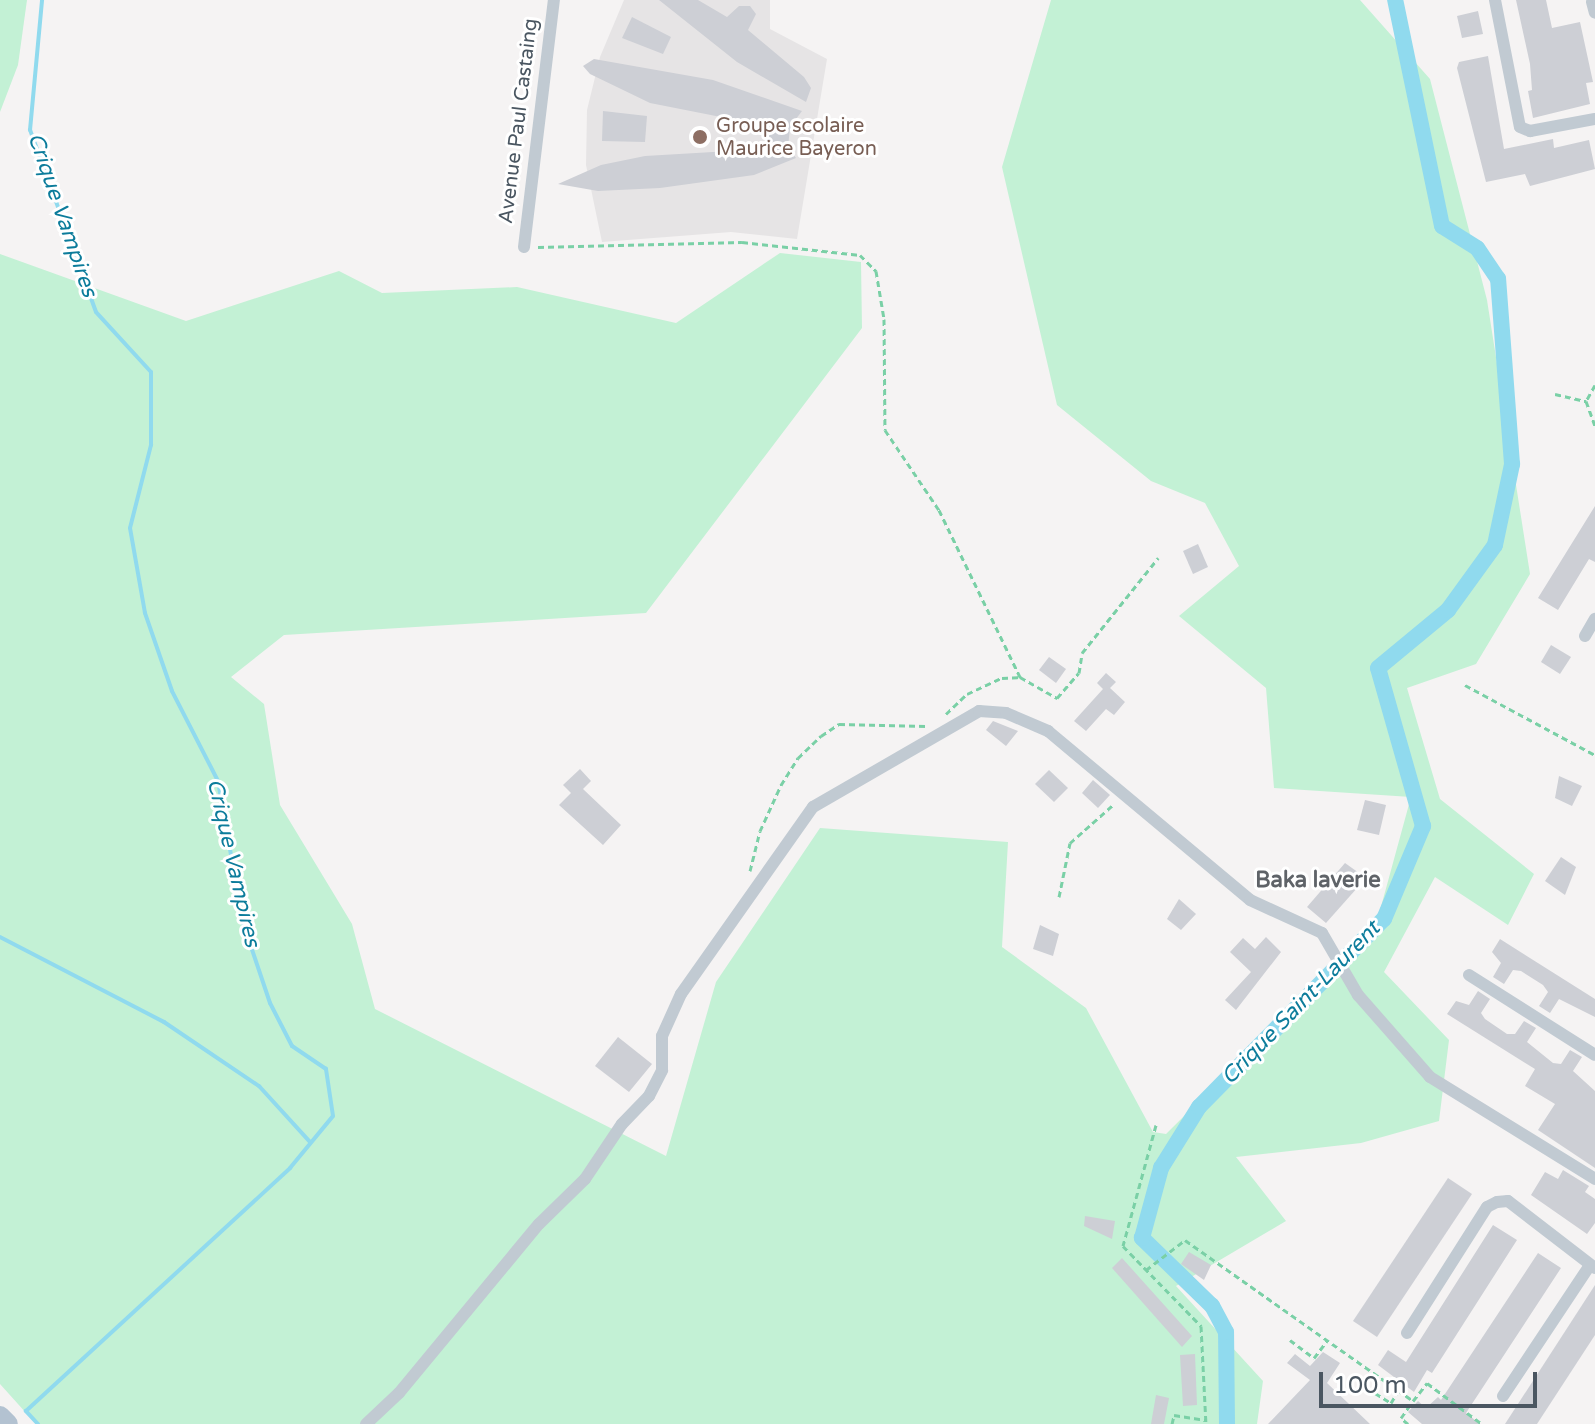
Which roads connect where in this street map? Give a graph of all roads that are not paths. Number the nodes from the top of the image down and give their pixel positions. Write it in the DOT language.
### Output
graph roads {
  1 [pos="554,0"];
  2 [pos="1495,0"];
  3 [pos="1595,119"];
  4 [pos="524,247"];
  5 [pos="1595,619"];
  6 [pos="1585,636"];
  7 [pos="1469,975"];
  8 [pos="1595,1055"];
  9 [pos="1595,1179"];
  10 [pos="1593,1266"];
  11 [pos="1407,1333"];
  12 [pos="1503,1396"];
  13 [pos="0,1416"];
  14 [pos="8,1424"];
  15 [pos="366,1424"];
  1 -- 4 [label="street, Avenue Paul Castaing"];
  2 -- 3 [label="street"];
  5 -- 6 [label="street"];
  7 -- 8 [label="street"];
  9 -- 15 [label="street"];
  10 -- 11 [label="street"];
  10 -- 12 [label="street"];
  13 -- 14 [label="main road"];
}
